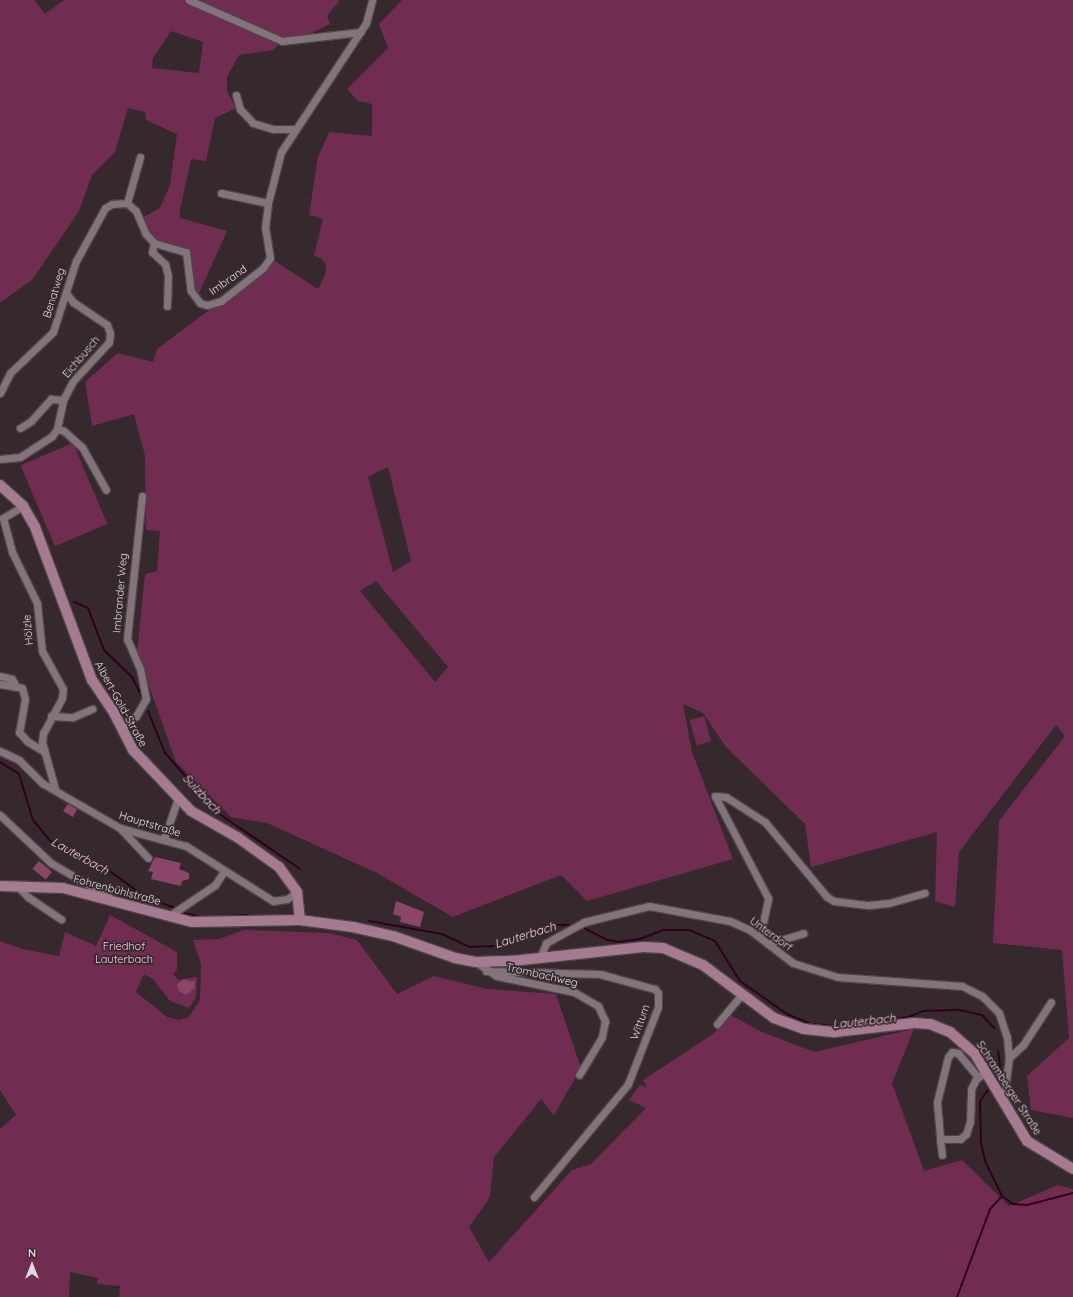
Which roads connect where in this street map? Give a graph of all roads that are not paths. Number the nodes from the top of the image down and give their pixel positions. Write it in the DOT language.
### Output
graph roads {
  1 [pos="189,0"];
  2 [pos="372,0"];
  3 [pos="360,32"];
  4 [pos="236,96"];
  5 [pos="294,129"];
  6 [pos="140,157"];
  7 [pos="221,193"];
  8 [pos="127,203"];
  9 [pos="268,203"];
  10 [pos="154,243"];
  11 [pos="67,294"];
  12 [pos="167,306"];
  13 [pos="0,393"];
  14 [pos="63,400"];
  15 [pos="20,428"];
  16 [pos="57,429"];
  17 [pos="0,459"];
  18 [pos="0,485"];
  19 [pos="106,490"];
  20 [pos="142,496"];
  21 [pos="23,506"];
  22 [pos="1,519"];
  23 [pos="0,676"];
  24 [pos="0,684"];
  25 [pos="16,686"];
  26 [pos="92,709"];
  27 [pos="51,716"];
  28 [pos="122,727"];
  29 [pos="0,751"];
  30 [pos="43,752"];
  31 [pos="55,789"];
  32 [pos="178,798"];
  33 [pos="0,815"];
  34 [pos="120,828"];
  35 [pos="164,839"];
  36 [pos="148,858"];
  37 [pos="224,871"];
  38 [pos="17,885"];
  39 [pos="0,886"];
  40 [pos="297,892"];
  41 [pos="925,893"];
  42 [pos="117,902"];
  43 [pos="169,916"];
  44 [pos="61,919"];
  45 [pos="300,920"];
  46 [pos="803,933"];
  47 [pos="760,937"];
  48 [pos="768,944"];
  49 [pos="540,958"];
  50 [pos="476,962"];
  51 [pos="486,971"];
  52 [pos="742,994"];
  53 [pos="1051,1002"];
  54 [pos="717,1024"];
  55 [pos="1009,1058"];
  56 [pos="579,1075"];
  57 [pos="985,1076"];
  58 [pos="1003,1103"];
  59 [pos="940,1139"];
  60 [pos="942,1155"];
  61 [pos="1073,1169"];
  62 [pos="534,1197"];
  1 -- 3 [label="street"];
  2 -- 3 [label="street, Imbrand"];
  3 -- 5 [label="street, Imbrand"];
  4 -- 5 [label="street"];
  5 -- 9 [label="street, Imbrand"];
  6 -- 8 [label="street"];
  7 -- 9 [label="street"];
  8 -- 10 [label="street"];
  8 -- 11 [label="street, Benatweg"];
  9 -- 10 [label="street, Imbrand"];
  10 -- 12 [label="street"];
  11 -- 13 [label="street, Benatweg"];
  11 -- 14 [label="street, Eichbusch"];
  14 -- 15 [label="street"];
  14 -- 16 [label="street, Eichbusch"];
  16 -- 17 [label="street"];
  16 -- 19 [label="street"];
  18 -- 21 [label="main road"];
  20 -- 28 [label="street, Imbrander Weg"];
  21 -- 22 [label="street, Hölzle"];
  21 -- 28 [label="main road, Albert-Gold-Straße"];
  22 -- 27 [label="street, Hölzle"];
  23 -- 25 [label="street"];
  24 -- 25 [label="street"];
  25 -- 30 [label="street"];
  26 -- 27 [label="street"];
  27 -- 30 [label="street, Hölzle"];
  28 -- 32 [label="main road, Albert-Gold-Straße"];
  29 -- 31 [label="street, Hauptstraße"];
  30 -- 31 [label="street, Hölzle"];
  31 -- 34 [label="street, Hauptstraße"];
  32 -- 35 [label="street"];
  32 -- 40 [label="main road, Albert-Gold-Straße"];
  33 -- 42 [label="street"];
  34 -- 35 [label="street, Hauptstraße"];
  34 -- 36 [label="street"];
  35 -- 37 [label="street, Hauptstraße"];
  37 -- 40 [label="street, Hauptstraße"];
  37 -- 43 [label="street"];
  38 -- 39 [label="main road, Fohrenbühlstraße"];
  38 -- 42 [label="main road, Fohrenbühlstraße"];
  38 -- 44 [label="street"];
  40 -- 45 [label="main road, Albert-Gold-Straße"];
  41 -- 47 [label="street"];
  42 -- 43 [label="main road, Fohrenbühlstraße"];
  43 -- 45 [label="main road, Fohrenbühlstraße"];
  45 -- 50 [label="main road, Schramberger Straße"];
  46 -- 48 [label="street"];
  47 -- 48 [label="street, Unterdorf"];
  47 -- 49 [label="street, Unterdorf"];
  48 -- 55 [label="street, Unterdorf"];
  49 -- 50 [label="main road, Schramberger Straße"];
  49 -- 52 [label="main road, Schramberger Straße"];
  50 -- 51 [label="street, Trombachweg"];
  51 -- 56 [label="street, Trombachweg"];
  51 -- 62 [label="street, Wittum"];
  52 -- 54 [label="street"];
  52 -- 57 [label="main road, Schramberger Straße"];
  53 -- 55 [label="street"];
  55 -- 58 [label="street, Unterdorf"];
  57 -- 58 [label="main road, Schramberger Straße"];
  57 -- 59 [label="street"];
  57 -- 59 [label="street"];
  58 -- 61 [label="main road, Schramberger Straße"];
  59 -- 60 [label="street"];
}
